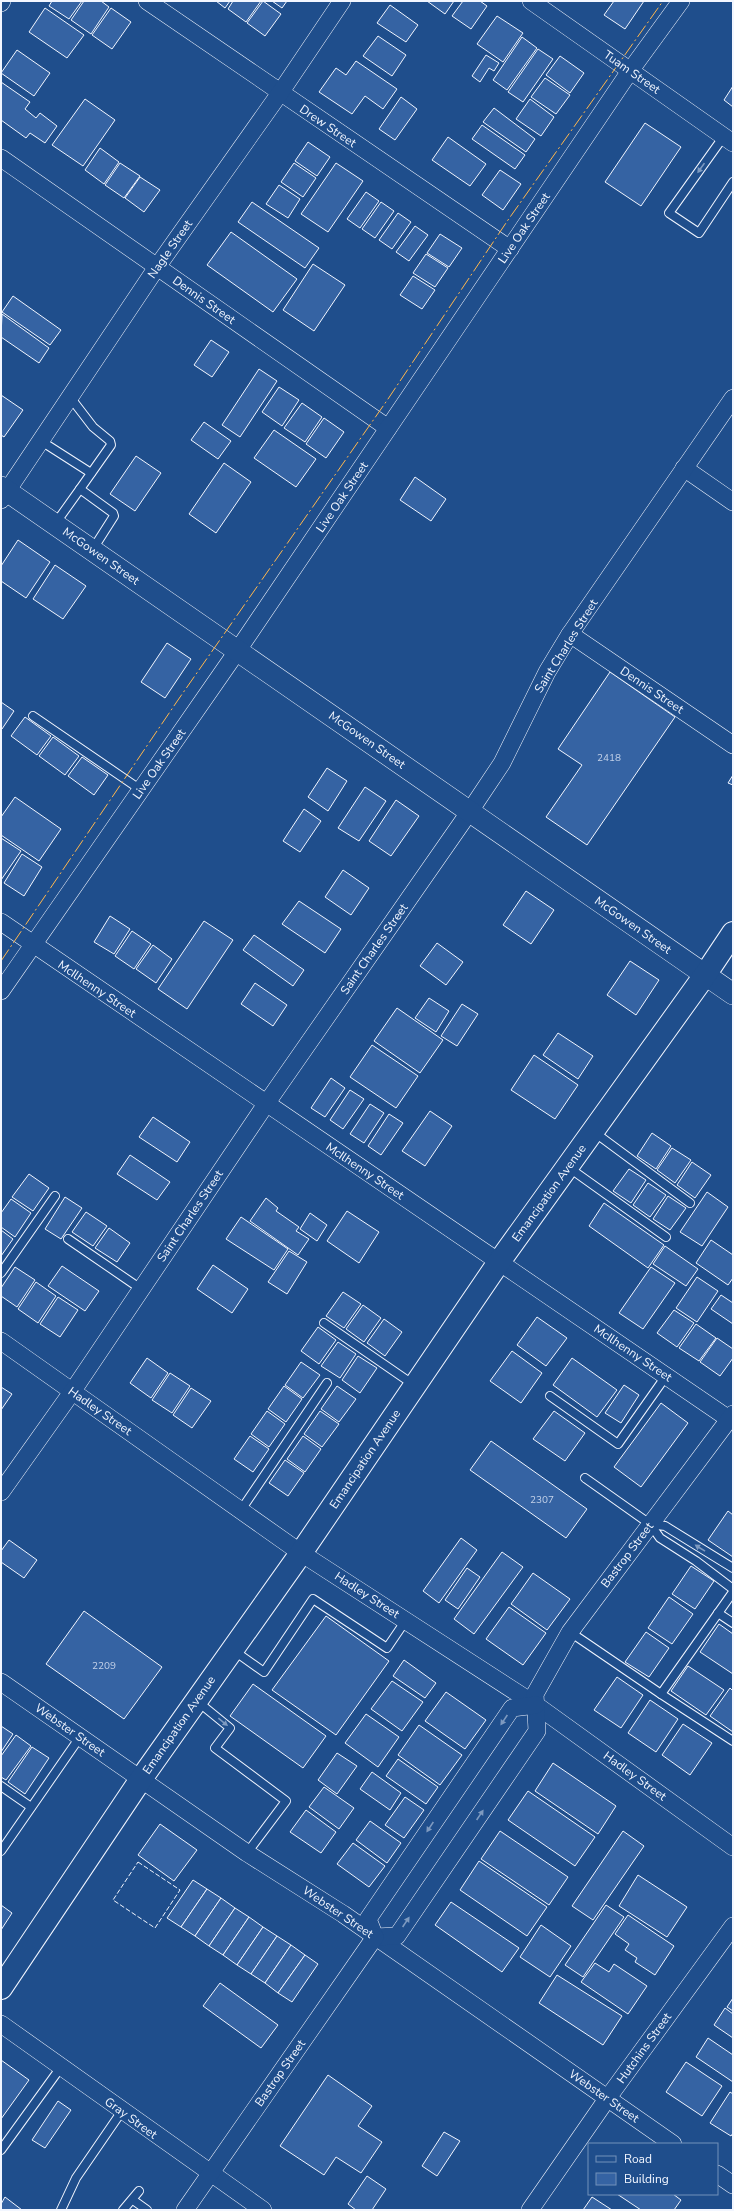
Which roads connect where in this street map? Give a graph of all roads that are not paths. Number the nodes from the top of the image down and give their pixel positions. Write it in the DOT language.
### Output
graph roads {
  1 [pos="147,1"];
  2 [pos="342,1"];
  3 [pos="531,1"];
  4 [pos="681,1"];
  5 [pos="630,71"];
  6 [pos="280,93"];
  7 [pos="728,139"];
  8 [pos="1,158"];
  9 [pos="733,182"];
  10 [pos="510,249"];
  11 [pos="157,267"];
  12 [pos="70,397"];
  13 [pos="733,398"];
  14 [pos="388,428"];
  15 [pos="41,441"];
  16 [pos="684,468"];
  17 [pos="91,473"];
  18 [pos="80,489"];
  19 [pos="3,493"];
  20 [pos="733,502"];
  21 [pos="55,524"];
  22 [pos="92,550"];
  23 [pos="570,634"];
  24 [pos="238,650"];
  25 [pos="33,716"];
  26 [pos="733,745"];
  27 [pos="141,790"];
  28 [pos="470,812"];
  29 [pos="1,922"];
  30 [pos="733,933"];
  31 [pos="33,946"];
  32 [pos="705,975"];
  33 [pos="1,991"];
  34 [pos="733,994"];
  35 [pos="266,1104"];
  36 [pos="593,1132"];
  37 [pos="567,1167"];
  38 [pos="55,1196"];
  39 [pos="690,1203"];
  40 [pos="666,1237"];
  41 [pos="68,1239"];
  42 [pos="499,1262"];
  43 [pos="1,1274"];
  44 [pos="141,1288"];
  45 [pos="324,1323"];
  46 [pos="1,1341"];
  47 [pos="666,1376"];
  48 [pos="327,1383"];
  49 [pos="415,1386"];
  50 [pos="72,1392"];
  51 [pos="550,1396"];
  52 [pos="731,1416"];
  53 [pos="585,1478"];
  54 [pos="1,1492"];
  55 [pos="241,1510"];
  56 [pos="650,1524"];
  57 [pos="301,1553"];
  58 [pos="733,1568"];
  59 [pos="733,1589"];
  60 [pos="733,1592"];
  61 [pos="718,1613"];
  62 [pos="406,1620"];
  63 [pos="733,1623"];
  64 [pos="570,1632"];
  65 [pos="232,1650"];
  66 [pos="1,1682"];
  67 [pos="661,1694"];
  68 [pos="197,1700"];
  69 [pos="536,1704"];
  70 [pos="80,1737"];
  71 [pos="733,1741"];
  72 [pos="141,1779"];
  73 [pos="1,1786"];
  74 [pos="31,1807"];
  75 [pos="733,1847"];
  76 [pos="1,1851"];
  77 [pos="247,1852"];
  78 [pos="733,1926"];
  79 [pos="375,1937"];
  80 [pos="1,1988"];
  81 [pos="1,2024"];
  82 [pos="61,2067"];
  83 [pos="607,2099"];
  84 [pos="122,2111"];
  85 [pos="672,2143"];
  86 [pos="1,2150"];
  87 [pos="209,2174"];
  88 [pos="718,2175"];
  89 [pos="733,2186"];
  90 [pos="139,2191"];
  91 [pos="133,2200"];
  92 [pos="61,2210"];
  93 [pos="123,2210"];
  94 [pos="147,2210"];
  95 [pos="186,2210"];
  96 [pos="263,2210"];
  97 [pos="530,2210"];
  1 -- 6 [label="street, Drew Street"];
  2 -- 6 [label="street, Nagle Street"];
  3 -- 5 [label="street, Tuam Street"];
  4 -- 5 [label="street, Live Oak Street"];
  5 -- 7 [label="street, Tuam Street"];
  5 -- 10 [label="street, Live Oak Street"];
  6 -- 10 [label="street, Drew Street"];
  6 -- 11 [label="street, Nagle Street"];
  7 -- 9 [label="lane, one-way"];
  8 -- 11 [label="street, Dennis Street"];
  10 -- 14 [label="street, Live Oak Street"];
  11 -- 12 [label="street, Nagle Street"];
  11 -- 14 [label="street, Dennis Street"];
  12 -- 15 [label="street, Nagle Street"];
  12 -- 17 [label="lane"];
  13 -- 16 [label="street, Saint Charles Street"];
  14 -- 24 [label="street, Live Oak Street"];
  15 -- 17 [label="lane"];
  15 -- 19 [label="street, Nagle Street"];
  16 -- 20 [label="street"];
  16 -- 23 [label="street, Saint Charles Street"];
  17 -- 18 [label="lane"];
  18 -- 21 [label="lane"];
  18 -- 22 [label="lane"];
  19 -- 21 [label="street, McGowen Street"];
  21 -- 22 [label="street, McGowen Street"];
  22 -- 24 [label="street, McGowen Street"];
  23 -- 26 [label="street, Dennis Street"];
  23 -- 28 [label="street, Saint Charles Street"];
  24 -- 27 [label="street, Live Oak Street"];
  24 -- 28 [label="street, McGowen Street"];
  25 -- 27 [label="lane"];
  27 -- 31 [label="street, Live Oak Street"];
  28 -- 32 [label="street, McGowen Street"];
  28 -- 35 [label="street, Saint Charles Street"];
  29 -- 31 [label="street, McIlhenny Street"];
  30 -- 32 [label="main road, Emancipation Avenue"];
  31 -- 33 [label="street, Live Oak Street"];
  31 -- 35 [label="street, McIlhenny Street"];
  32 -- 34 [label="street, McGowen Street"];
  32 -- 36 [label="main road, Emancipation Avenue"];
  35 -- 42 [label="street, McIlhenny Street"];
  35 -- 44 [label="street, Saint Charles Street"];
  36 -- 37 [label="main road, Emancipation Avenue"];
  36 -- 39 [label="lane"];
  37 -- 40 [label="lane"];
  37 -- 42 [label="main road, Emancipation Avenue"];
  38 -- 43 [label="lane"];
  41 -- 44 [label="lane"];
  42 -- 47 [label="street, McIlhenny Street"];
  42 -- 49 [label="main road, Emancipation Avenue"];
  44 -- 50 [label="street, Saint Charles Street"];
  45 -- 49 [label="lane"];
  46 -- 50 [label="street, Hadley Street"];
  47 -- 51 [label="lane"];
  47 -- 52 [label="street, McIlhenny Street"];
  48 -- 55 [label="lane"];
  49 -- 57 [label="main road, Emancipation Avenue"];
  50 -- 54 [label="street, Saint Charles Street"];
  50 -- 55 [label="street, Hadley Street"];
  52 -- 56 [label="street, Bastrop Street"];
  53 -- 56 [label="lane"];
  55 -- 57 [label="street, Hadley Street"];
  58 -- 56 [label="lane, one-way"];
  56 -- 59 [label="lane"];
  56 -- 64 [label="street, Bastrop Street"];
  57 -- 62 [label="street, Hadley Street"];
  57 -- 65 [label="main road, Emancipation Avenue"];
  60 -- 61 [label="lane"];
  61 -- 63 [label="lane"];
  61 -- 67 [label="lane"];
  62 -- 65 [label="lane"];
  62 -- 69 [label="street, Hadley Street"];
  64 -- 67 [label="lane"];
  64 -- 69 [label="street, Bastrop Street"];
  65 -- 68 [label="main road, Emancipation Avenue"];
  66 -- 70 [label="street, Webster Street"];
  67 -- 71 [label="lane"];
  68 -- 72 [label="main road, Emancipation Avenue"];
  68 -- 77 [label="lane, one-way"];
  69 -- 75 [label="street, Hadley Street"];
  79 -- 69 [label="street, Bastrop Street, one-way"];
  69 -- 79 [label="street, one-way"];
  70 -- 72 [label="street, Webster Street"];
  70 -- 74 [label="lane"];
  72 -- 77 [label="street, Webster Street"];
  72 -- 80 [label="main road, Emancipation Avenue"];
  73 -- 74 [label="lane"];
  74 -- 76 [label="lane"];
  77 -- 79 [label="street, Webster Street"];
  78 -- 83 [label="street, Hutchins Street"];
  79 -- 83 [label="street, Webster Street"];
  79 -- 87 [label="street, Bastrop Street"];
  81 -- 82 [label="street, Gray Street"];
  82 -- 84 [label="street, Gray Street"];
  82 -- 86 [label="lane"];
  83 -- 85 [label="street, Webster Street"];
  83 -- 97 [label="street, Hutchins Street"];
  84 -- 87 [label="street, Gray Street"];
  84 -- 92 [label="lane"];
  87 -- 95 [label="street, Bastrop Street"];
  87 -- 96 [label="street, Gray Street"];
  88 -- 89 [label="street"];
  90 -- 91 [label="lane"];
  91 -- 93 [label="lane"];
  91 -- 94 [label="lane"];
}
